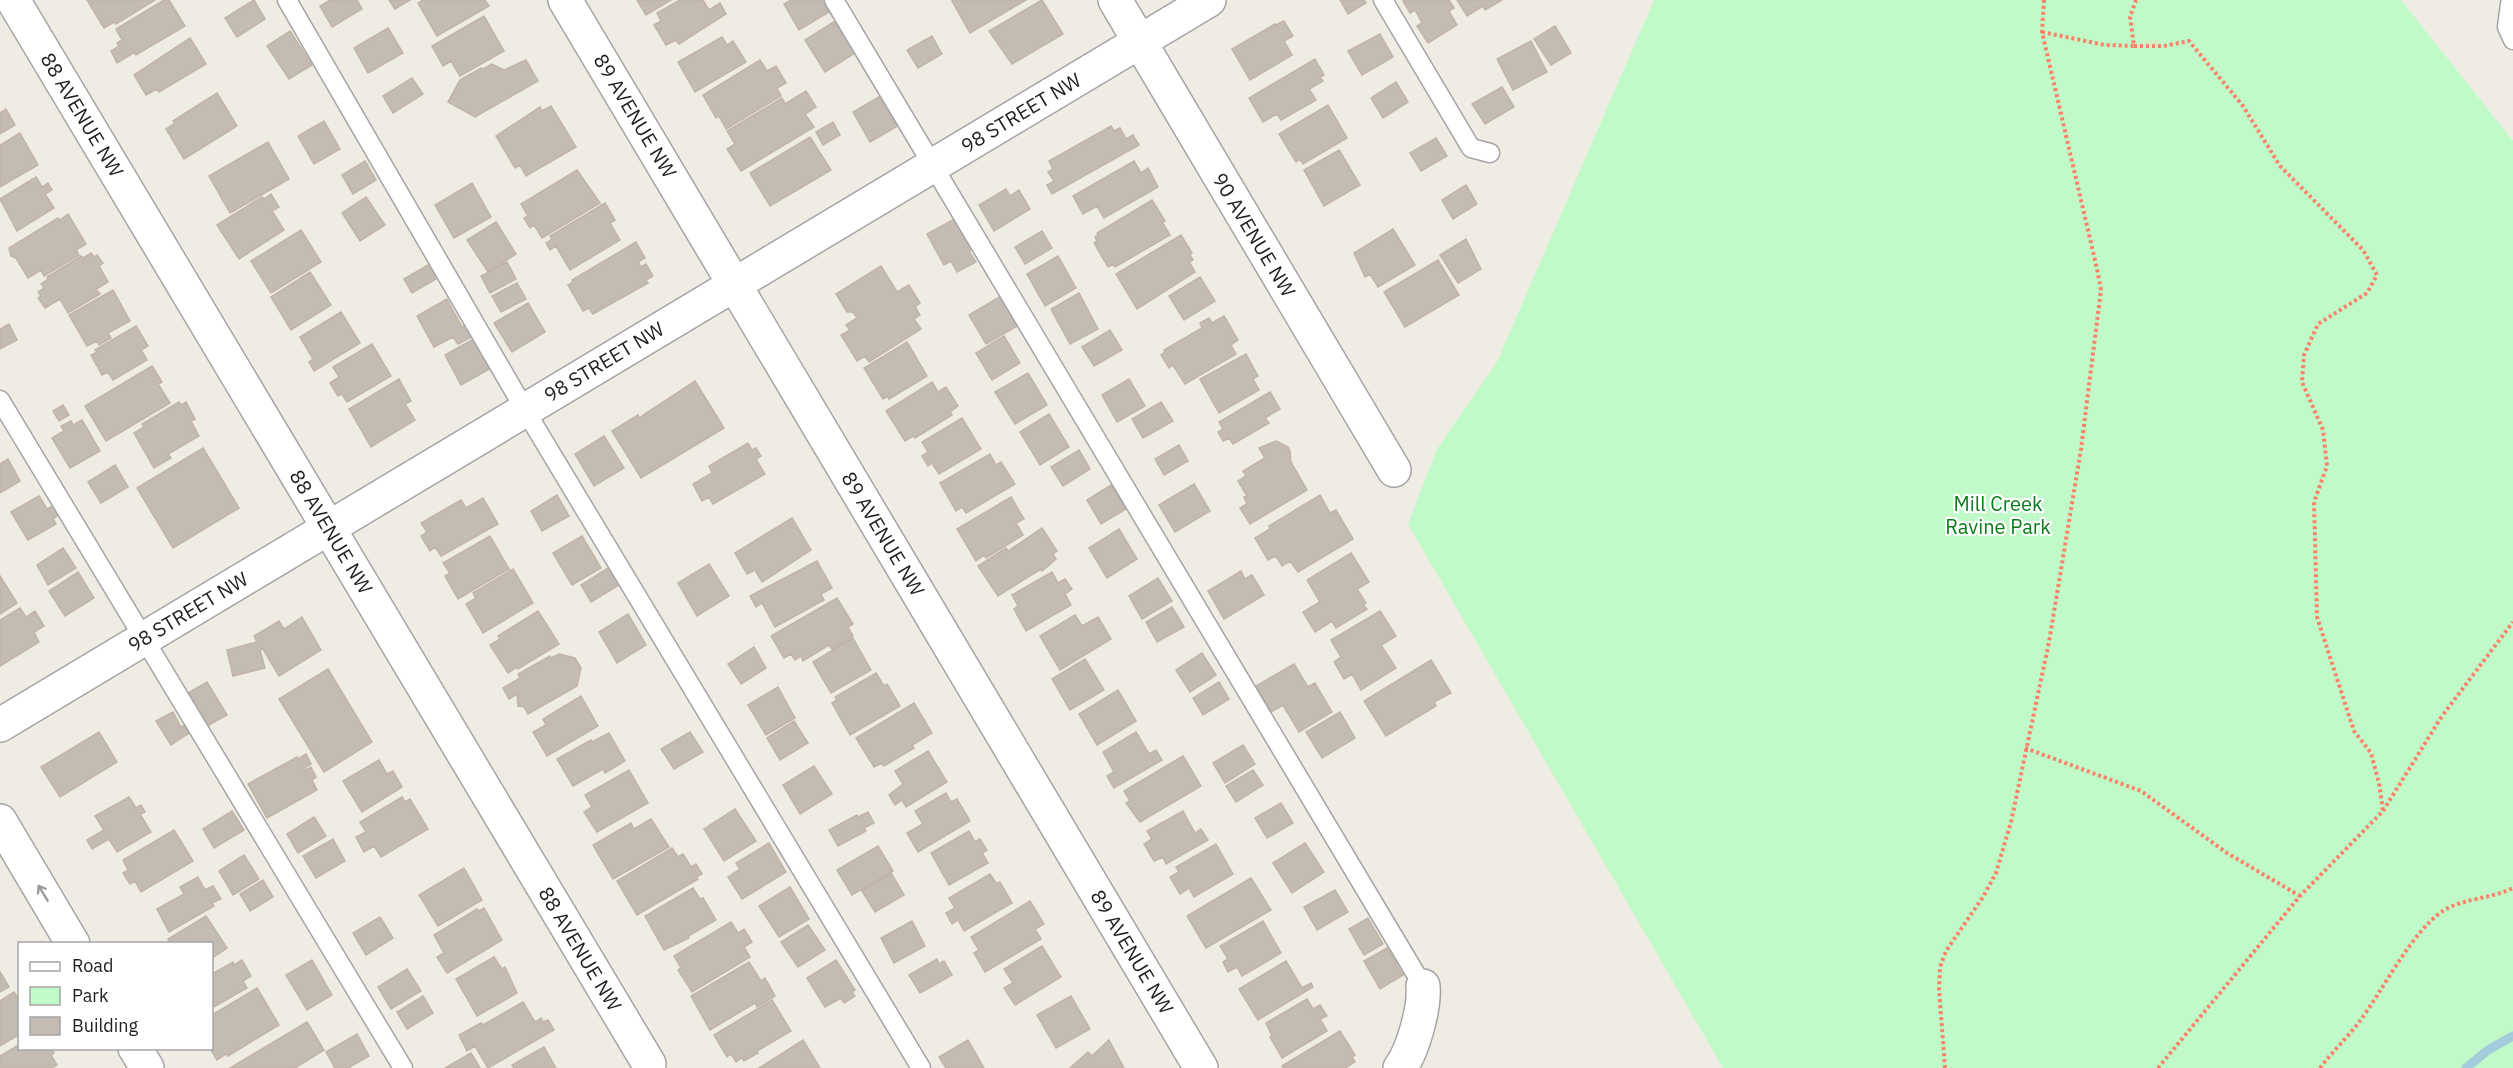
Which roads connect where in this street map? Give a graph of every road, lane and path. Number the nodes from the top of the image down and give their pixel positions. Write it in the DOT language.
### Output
graph roads {
  1 [pos="13,0"];
  2 [pos="287,0"];
  3 [pos="565,0"];
  4 [pos="834,0"];
  5 [pos="1115,0"];
  6 [pos="1209,0"];
  7 [pos="1383,0"];
  8 [pos="2044,0"];
  9 [pos="2136,0"];
  10 [pos="2510,4"];
  11 [pos="2042,32"];
  12 [pos="2513,40"];
  13 [pos="1140,42"];
  14 [pos="2134,46"];
  15 [pos="1490,153"];
  16 [pos="932,166"];
  17 [pos="735,284"];
  18 [pos="0,400"];
  19 [pos="525,410"];
  20 [pos="1394,470"];
  21 [pos="328,528"];
  22 [pos="2513,622"];
  23 [pos="144,639"];
  24 [pos="0,725"];
  25 [pos="2025,748"];
  26 [pos="2383,811"];
  27 [pos="0,821"];
  28 [pos="2513,888"];
  29 [pos="2300,896"];
  30 [pos="72,942"];
  31 [pos="1423,986"];
  32 [pos="136,1050"];
  33 [pos="649,1064"];
  34 [pos="147,1068"];
  35 [pos="403,1068"];
  36 [pos="921,1068"];
  37 [pos="1201,1068"];
  38 [pos="1400,1068"];
  39 [pos="1945,1068"];
  40 [pos="2158,1068"];
  41 [pos="2320,1068"];
  1 -- 21 [label="street, 88 AVENUE NW"];
  2 -- 19 [label="lane"];
  3 -- 17 [label="street, 89 AVENUE NW"];
  4 -- 16 [label="lane"];
  5 -- 13 [label="street, 90 AVENUE NW"];
  6 -- 13 [label="street, 98 STREET NW"];
  7 -- 15 [label="lane"];
  8 -- 11 [label="path"];
  9 -- 14 [label="path"];
  10 -- 12 [label="lane"];
  11 -- 14 [label="path"];
  11 -- 25 [label="path"];
  13 -- 16 [label="street, 98 STREET NW"];
  13 -- 20 [label="street, 90 AVENUE NW"];
  14 -- 26 [label="path"];
  16 -- 17 [label="street, 98 STREET NW"];
  16 -- 31 [label="lane"];
  17 -- 19 [label="street, 98 STREET NW"];
  17 -- 37 [label="street, 89 AVENUE NW"];
  18 -- 23 [label="lane"];
  19 -- 21 [label="street, 98 STREET NW"];
  19 -- 36 [label="lane"];
  21 -- 23 [label="street, 98 STREET NW"];
  21 -- 33 [label="street, 88 AVENUE NW"];
  22 -- 26 [label="path"];
  23 -- 24 [label="street, 98 STREET NW"];
  23 -- 35 [label="lane"];
  25 -- 29 [label="path"];
  25 -- 39 [label="path"];
  26 -- 29 [label="path"];
  30 -- 27 [label="street, one-way"];
  28 -- 41 [label="path"];
  29 -- 40 [label="path"];
  31 -- 38 [label="street"];
  32 -- 34 [label="street"];
}
